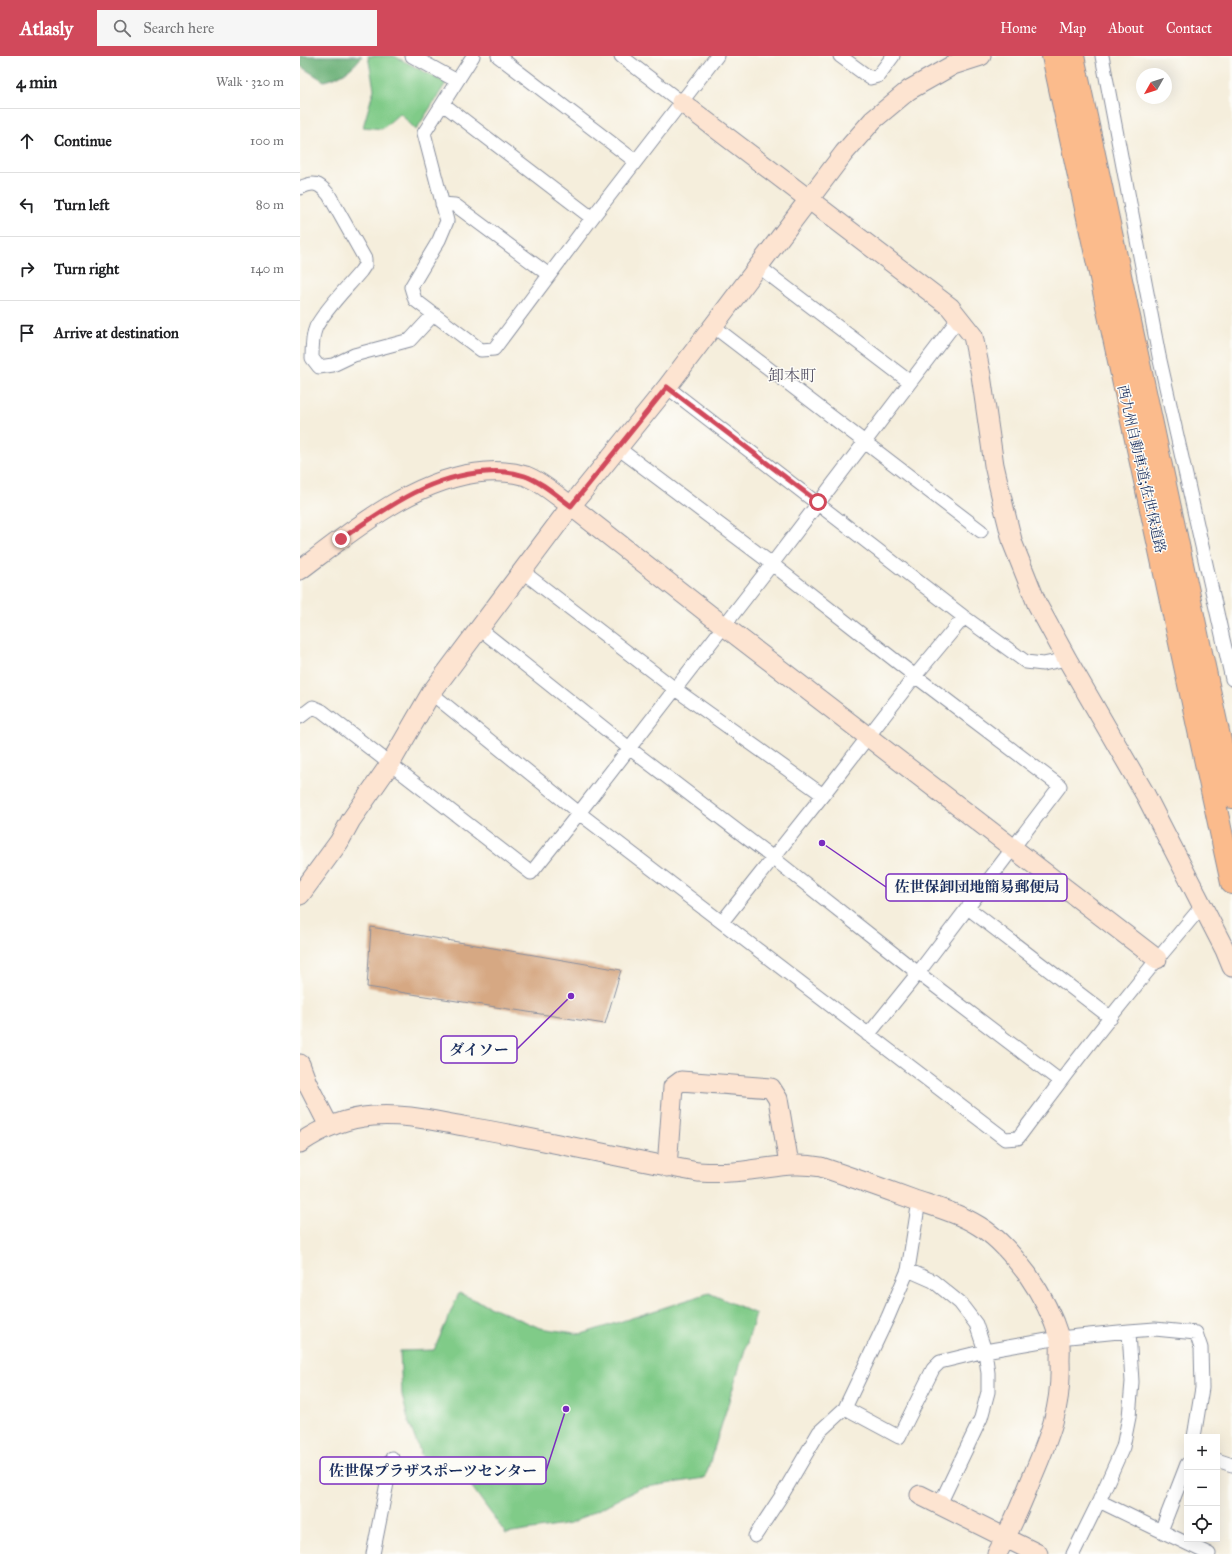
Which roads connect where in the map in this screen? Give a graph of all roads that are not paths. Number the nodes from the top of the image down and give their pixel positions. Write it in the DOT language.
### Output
graph roads {
  1 [pos="412,56"];
  2 [pos="473,56"];
  3 [pos="498,56"];
  4 [pos="621,56"];
  5 [pos="717,56"];
  6 [pos="840,56"];
  7 [pos="893,56"];
  8 [pos="981,56"];
  9 [pos="1053,56"];
  10 [pos="1073,56"];
  11 [pos="1102,56"];
  12 [pos="457,81"];
  13 [pos="681,102"];
  14 [pos="443,104"];
  15 [pos="635,161"];
  16 [pos="300,188"];
  17 [pos="809,200"];
  18 [pos="442,204"];
  19 [pos="592,218"];
  20 [pos="758,266"];
  21 [pos="549,275"];
  22 [pos="434,314"];
  23 [pos="959,318"];
  24 [pos="713,326"];
  25 [pos="910,382"];
  26 [pos="667,387"];
  27 [pos="864,441"];
  28 [pos="618,448"];
  29 [pos="818,502"];
  30 [pos="571,506"];
  31 [pos="980,531"];
  32 [pos="772,564"];
  33 [pos="300,570"];
  34 [pos="523,572"];
  35 [pos="964,617"];
  36 [pos="724,626"];
  37 [pos="480,629"];
  38 [pos="1067,659"];
  39 [pos="915,676"];
  40 [pos="1232,679"];
  41 [pos="674,689"];
  42 [pos="431,693"];
  43 [pos="300,717"];
  44 [pos="869,736"];
  45 [pos="629,748"];
  46 [pos="390,764"];
  47 [pos="823,796"];
  48 [pos="1232,796"];
  49 [pos="579,813"];
  50 [pos="1013,848"];
  51 [pos="773,858"];
  52 [pos="1232,883"];
  53 [pos="300,894"];
  54 [pos="1202,906"];
  55 [pos="968,908"];
  56 [pos="722,922"];
  57 [pos="1228,948"];
  58 [pos="1157,959"];
  59 [pos="1232,967"];
  60 [pos="918,973"];
  61 [pos="1111,1018"];
  62 [pos="868,1035"];
  63 [pos="300,1064"];
  64 [pos="1060,1081"];
  65 [pos="329,1126"];
  66 [pos="300,1143"];
  67 [pos="789,1164"];
  68 [pos="667,1166"];
  69 [pos="919,1201"];
  70 [pos="908,1270"];
  71 [pos="1129,1331"];
  72 [pos="1059,1338"];
  73 [pos="985,1351"];
  74 [pos="845,1408"];
  75 [pos="1194,1434"];
  76 [pos="392,1458"];
  77 [pos="1220,1461"];
  78 [pos="1232,1465"];
  79 [pos="1185,1470"];
  80 [pos="920,1495"];
  81 [pos="1099,1502"];
  82 [pos="940,1504"];
  83 [pos="1161,1531"];
  84 [pos="755,1536"];
  85 [pos="1001,1546"];
  86 [pos="373,1554"];
  87 [pos="1038,1554"];
  88 [pos="1073,1554"];
  89 [pos="1209,1554"];
  1 -- 12 [label="street"];
  2 -- 12 [label="street"];
  3 -- 15 [label="street"];
  4 -- 13 [label="street"];
  5 -- 13 [label="street"];
  6 -- 7 [label="street"];
  8 -- 17 [label="street"];
  9 -- 52 [label="highway, 西九州自動車道;佐世保道路"];
  10 -- 48 [label="highway, 西九州自動車道;佐世保道路"];
  11 -- 40 [label="street"];
  12 -- 14 [label="street"];
  13 -- 15 [label="street"];
  13 -- 17 [label="street"];
  14 -- 18 [label="street"];
  14 -- 19 [label="street"];
  15 -- 19 [label="street"];
  16 -- 22 [label="street"];
  17 -- 20 [label="street"];
  17 -- 23 [label="street"];
  18 -- 21 [label="street"];
  18 -- 22 [label="street"];
  19 -- 21 [label="street"];
  20 -- 24 [label="street"];
  20 -- 25 [label="street"];
  21 -- 22 [label="street"];
  23 -- 25 [label="street"];
  23 -- 38 [label="street"];
  24 -- 26 [label="street"];
  24 -- 27 [label="street"];
  25 -- 27 [label="street"];
  26 -- 28 [label="street"];
  26 -- 29 [label="street"];
  27 -- 29 [label="street"];
  27 -- 31 [label="street"];
  28 -- 30 [label="street"];
  28 -- 32 [label="street"];
  29 -- 32 [label="street"];
  29 -- 35 [label="street"];
  30 -- 33 [label="street"];
  30 -- 34 [label="street"];
  30 -- 36 [label="street"];
  32 -- 36 [label="street"];
  32 -- 39 [label="street"];
  34 -- 37 [label="street"];
  34 -- 41 [label="street"];
  35 -- 38 [label="street"];
  35 -- 39 [label="street"];
  36 -- 41 [label="street"];
  36 -- 44 [label="street"];
  37 -- 42 [label="street"];
  37 -- 45 [label="street"];
  38 -- 54 [label="street"];
  39 -- 44 [label="street"];
  39 -- 50 [label="street"];
  41 -- 45 [label="street"];
  41 -- 47 [label="street"];
  42 -- 46 [label="street"];
  42 -- 49 [label="street"];
  43 -- 46 [label="street"];
  44 -- 47 [label="street"];
  44 -- 50 [label="street"];
  45 -- 49 [label="street"];
  45 -- 51 [label="street"];
  46 -- 49 [label="street"];
  46 -- 53 [label="street"];
  47 -- 51 [label="street"];
  49 -- 56 [label="street"];
  50 -- 55 [label="street"];
  50 -- 58 [label="street"];
  51 -- 56 [label="street"];
  51 -- 60 [label="street"];
  54 -- 57 [label="street"];
  54 -- 58 [label="street"];
  55 -- 60 [label="street"];
  55 -- 61 [label="street"];
  56 -- 62 [label="street"];
  57 -- 59 [label="street"];
  58 -- 61 [label="street"];
  60 -- 62 [label="street"];
  60 -- 64 [label="street"];
  61 -- 64 [label="street"];
  62 -- 64 [label="street"];
  63 -- 65 [label="street"];
  65 -- 66 [label="street"];
  65 -- 68 [label="street"];
  67 -- 68 [label="street"];
  67 -- 68 [label="street"];
  67 -- 69 [label="street"];
  69 -- 70 [label="street"];
  69 -- 72 [label="street"];
  70 -- 73 [label="street"];
  70 -- 74 [label="street"];
  71 -- 72 [label="street"];
  71 -- 75 [label="street"];
  71 -- 81 [label="street"];
  72 -- 73 [label="street"];
  72 -- 85 [label="street"];
  73 -- 74 [label="street"];
  73 -- 82 [label="street"];
  74 -- 84 [label="street"];
  76 -- 86 [label="street"];
  77 -- 78 [label="street"];
  79 -- 83 [label="street"];
  80 -- 82 [label="street"];
  81 -- 83 [label="street"];
  81 -- 88 [label="street"];
  82 -- 85 [label="street"];
  83 -- 89 [label="street"];
  85 -- 87 [label="street"];
}
